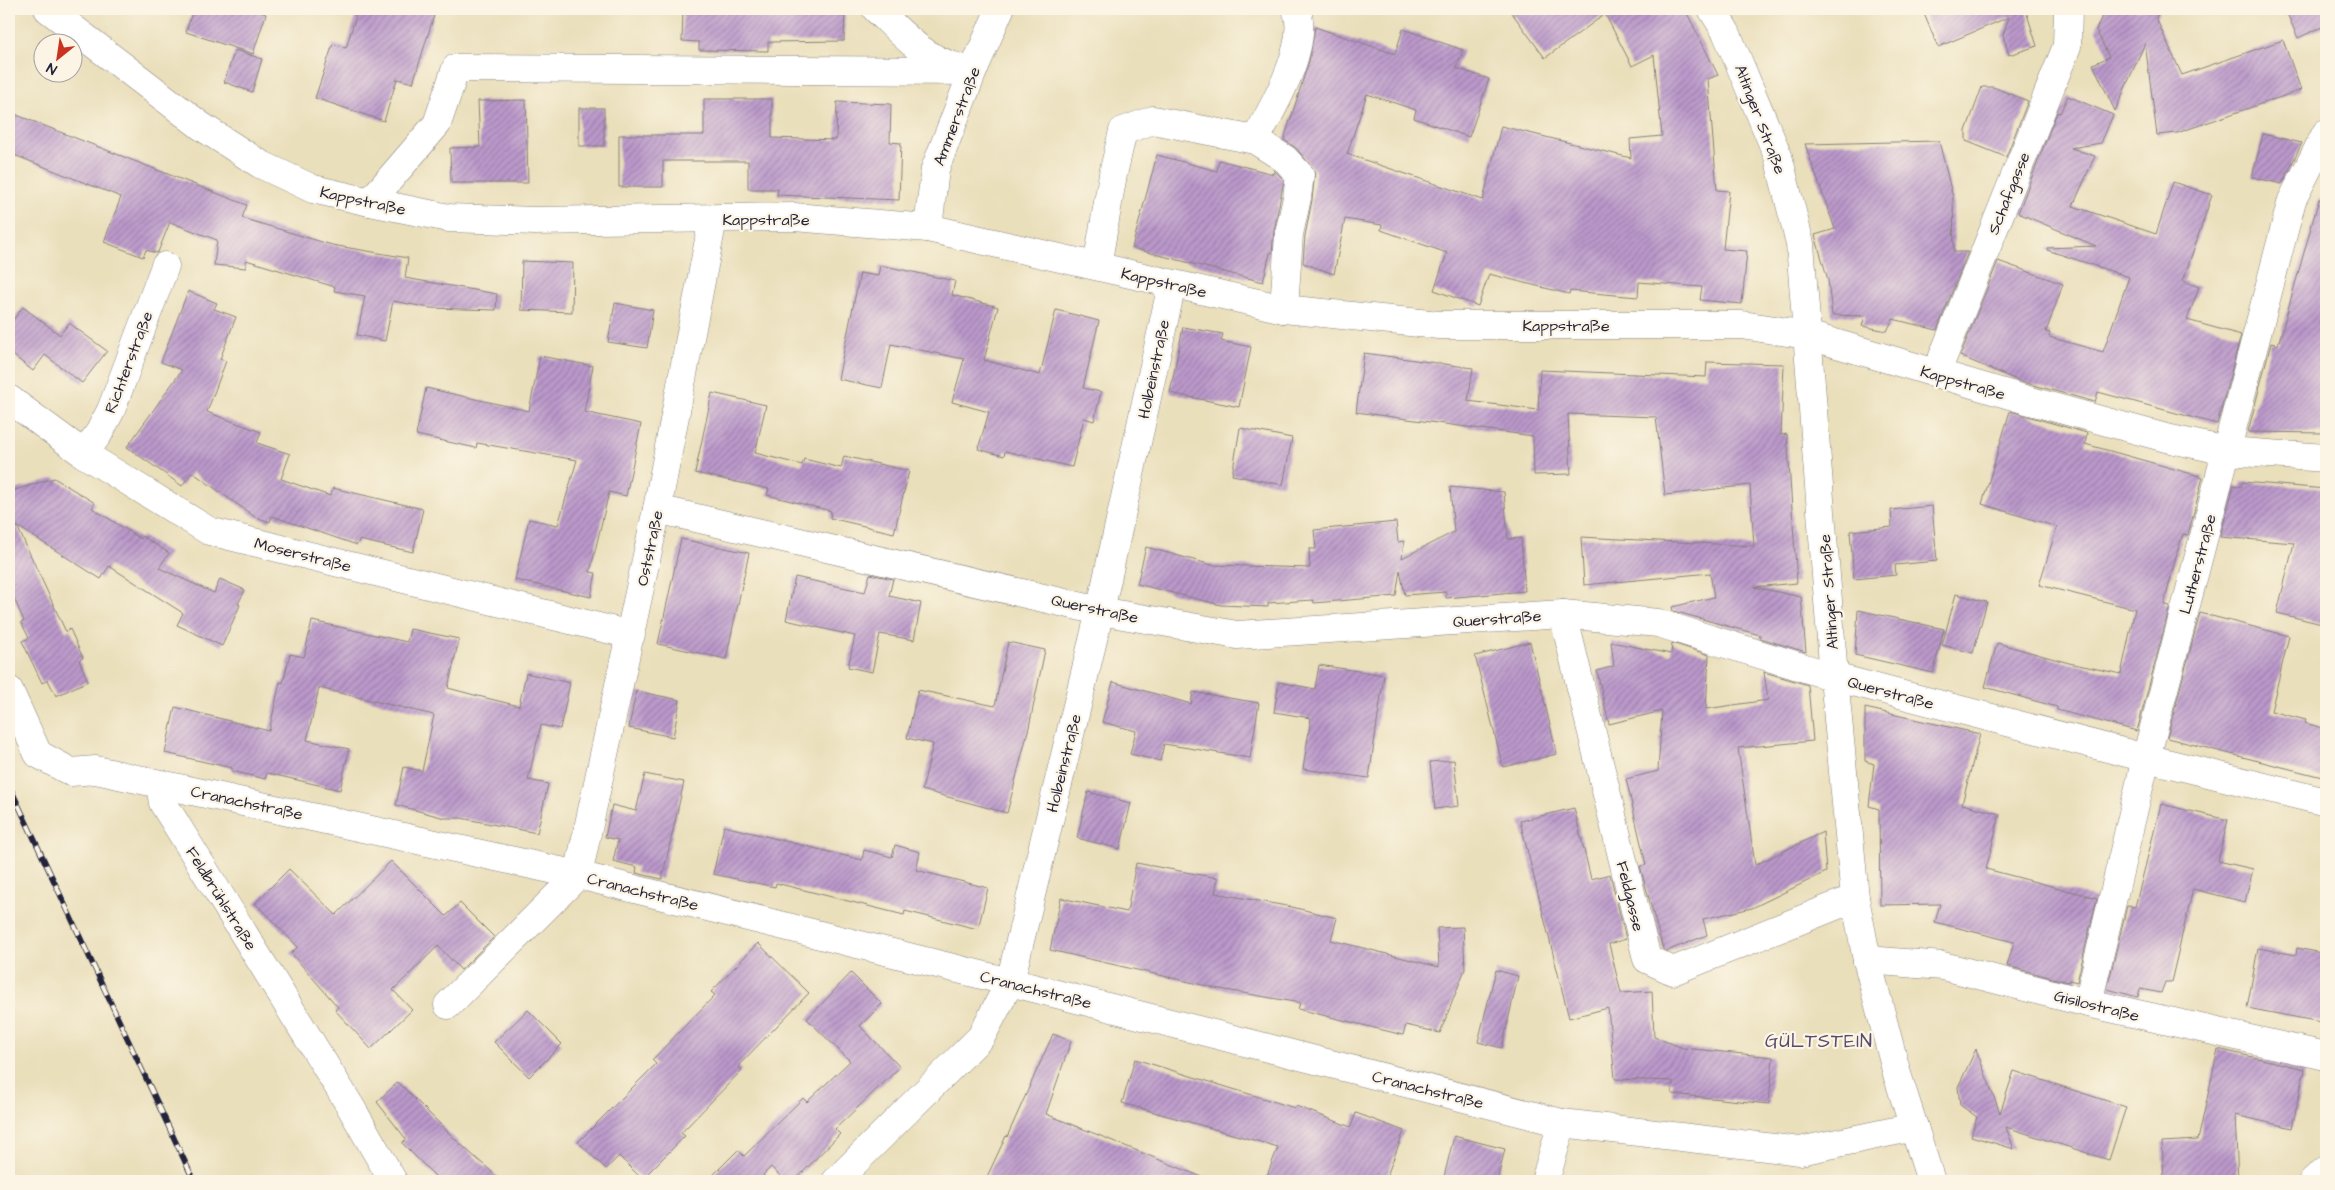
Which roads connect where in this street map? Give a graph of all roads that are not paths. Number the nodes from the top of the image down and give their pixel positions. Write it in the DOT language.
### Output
graph roads {
  1 [pos="48,9"];
  2 [pos="876,9"];
  3 [pos="1000,9"];
  4 [pos="1296,9"];
  5 [pos="1712,9"];
  6 [pos="2068,9"];
  7 [pos="973,71"];
  8 [pos="2326,133"];
  9 [pos="1255,140"];
  10 [pos="370,202"];
  11 [pos="713,219"];
  12 [pos="928,228"];
  13 [pos="165,266"];
  14 [pos="1097,266"];
  15 [pos="1172,284"];
  16 [pos="1284,309"];
  17 [pos="1807,335"];
  18 [pos="1936,374"];
  19 [pos="9,399"];
  20 [pos="2227,452"];
  21 [pos="84,454"];
  22 [pos="2326,458"];
  23 [pos="657,509"];
  24 [pos="1100,611"];
  25 [pos="1563,614"];
  26 [pos="631,634"];
  27 [pos="1834,677"];
  28 [pos="9,690"];
  29 [pos="2146,758"];
  30 [pos="160,784"];
  31 [pos="2326,802"];
  32 [pos="578,875"];
  33 [pos="1855,898"];
  34 [pos="1867,960"];
  35 [pos="1010,982"];
  36 [pos="2088,1003"];
  37 [pos="448,1005"];
  38 [pos="2326,1056"];
  39 [pos="1562,1124"];
  40 [pos="1914,1128"];
  41 [pos="2326,1170"];
  42 [pos="393,1181"];
  43 [pos="836,1181"];
  44 [pos="1545,1181"];
  45 [pos="1931,1181"];
  46 [pos="2312,1181"];
  1 -- 10 [label="street, Kappstraße"];
  2 -- 7 [label="street"];
  3 -- 7 [label="street, Ammerstraße"];
  4 -- 9 [label="street"];
  5 -- 17 [label="street, Altinger Straße"];
  6 -- 18 [label="street, Schafgasse"];
  7 -- 10 [label="street"];
  7 -- 12 [label="street, Ammerstraße"];
  8 -- 20 [label="street, Lutherstraße"];
  9 -- 14 [label="street"];
  9 -- 16 [label="street"];
  10 -- 11 [label="street, Kappstraße"];
  11 -- 12 [label="street, Kappstraße"];
  11 -- 23 [label="street, Oststraße"];
  12 -- 14 [label="street, Kappstraße"];
  13 -- 21 [label="street, Richterstraße"];
  14 -- 15 [label="street, Kappstraße"];
  15 -- 16 [label="street, Kappstraße"];
  15 -- 24 [label="street, Holbeinstraße"];
  16 -- 17 [label="street, Kappstraße"];
  17 -- 18 [label="street, Kappstraße"];
  17 -- 27 [label="street, Altinger Straße"];
  18 -- 20 [label="street, Kappstraße"];
  19 -- 21 [label="street, Moserstraße"];
  20 -- 22 [label="street, Kappstraße"];
  20 -- 29 [label="street, Lutherstraße"];
  21 -- 26 [label="street, Moserstraße"];
  23 -- 24 [label="street, Querstraße"];
  23 -- 26 [label="street, Oststraße"];
  24 -- 25 [label="street, Querstraße"];
  24 -- 35 [label="street, Holbeinstraße"];
  25 -- 27 [label="street, Querstraße"];
  25 -- 33 [label="street, Feldgasse"];
  26 -- 32 [label="street, Oststraße"];
  27 -- 29 [label="street, Querstraße"];
  27 -- 33 [label="street, Altinger Straße"];
  28 -- 30 [label="street"];
  29 -- 31 [label="street, Querstraße"];
  29 -- 36 [label="street, Lutherstraße"];
  30 -- 32 [label="street, Cranachstraße"];
  30 -- 42 [label="street, Feldbrühlstraße"];
  32 -- 35 [label="street, Cranachstraße"];
  32 -- 37 [label="street"];
  33 -- 34 [label="street, Altinger Straße"];
  34 -- 36 [label="street, Gisilostraße"];
  34 -- 40 [label="street, Altinger Straße"];
  35 -- 39 [label="street, Cranachstraße"];
  35 -- 43 [label="street, Holbeinstraße"];
  36 -- 38 [label="street, Gisilostraße"];
  39 -- 40 [label="street, Cranachstraße"];
  39 -- 44 [label="street"];
  40 -- 45 [label="street, Altinger Straße"];
  41 -- 46 [label="street"];
}
